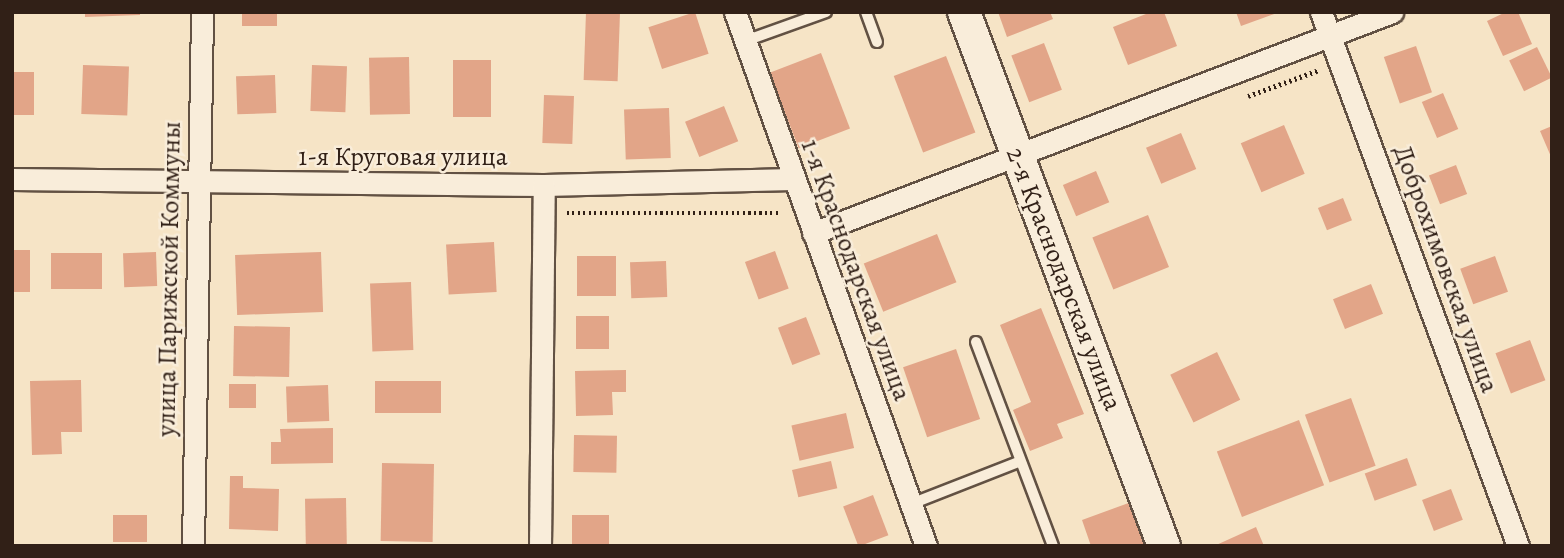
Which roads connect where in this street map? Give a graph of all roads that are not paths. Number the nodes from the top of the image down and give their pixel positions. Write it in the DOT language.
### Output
graph roads {
  1 [pos="202,12"];
  2 [pos="735,12"];
  3 [pos="826,12"];
  4 [pos="866,12"];
  5 [pos="964,12"];
  6 [pos="1321,12"];
  7 [pos="1392,12"];
  8 [pos="1330,37"];
  9 [pos="745,41"];
  10 [pos="877,42"];
  11 [pos="1017,154"];
  12 [pos="12,179"];
  13 [pos="793,179"];
  14 [pos="198,184"];
  15 [pos="544,185"];
  16 [pos="813,233"];
  17 [pos="976,342"];
  18 [pos="1018,463"];
  19 [pos="911,504"];
  20 [pos="193,546"];
  21 [pos="540,546"];
  22 [pos="926,546"];
  23 [pos="1053,546"];
  24 [pos="1164,546"];
  25 [pos="1518,546"];
  1 -- 14 [label="street, улица Парижской Коммуны"];
  2 -- 9 [label="street, 1-я Краснодарская улица"];
  3 -- 9 [label="lane"];
  4 -- 10 [label="lane"];
  5 -- 11 [label="street, 2-я Краснодарская улица"];
  6 -- 8 [label="street, Доброхимовская улица"];
  7 -- 8 [label="street"];
  8 -- 11 [label="street"];
  8 -- 25 [label="street, Доброхимовская улица"];
  9 -- 13 [label="street, 1-я Краснодарская улица"];
  11 -- 16 [label="street"];
  11 -- 24 [label="street, 2-я Краснодарская улица"];
  12 -- 14 [label="street, 1-я Круговая улица"];
  13 -- 15 [label="street, 1-я Круговая улица"];
  13 -- 16 [label="street, 1-я Краснодарская улица"];
  14 -- 15 [label="street, 1-я Круговая улица"];
  14 -- 20 [label="street, улица Парижской Коммуны"];
  15 -- 21 [label="street"];
  16 -- 19 [label="street, 1-я Краснодарская улица"];
  17 -- 18 [label="lane"];
  18 -- 19 [label="lane"];
  18 -- 23 [label="lane"];
  19 -- 22 [label="street, 1-я Краснодарская улица"];
}
